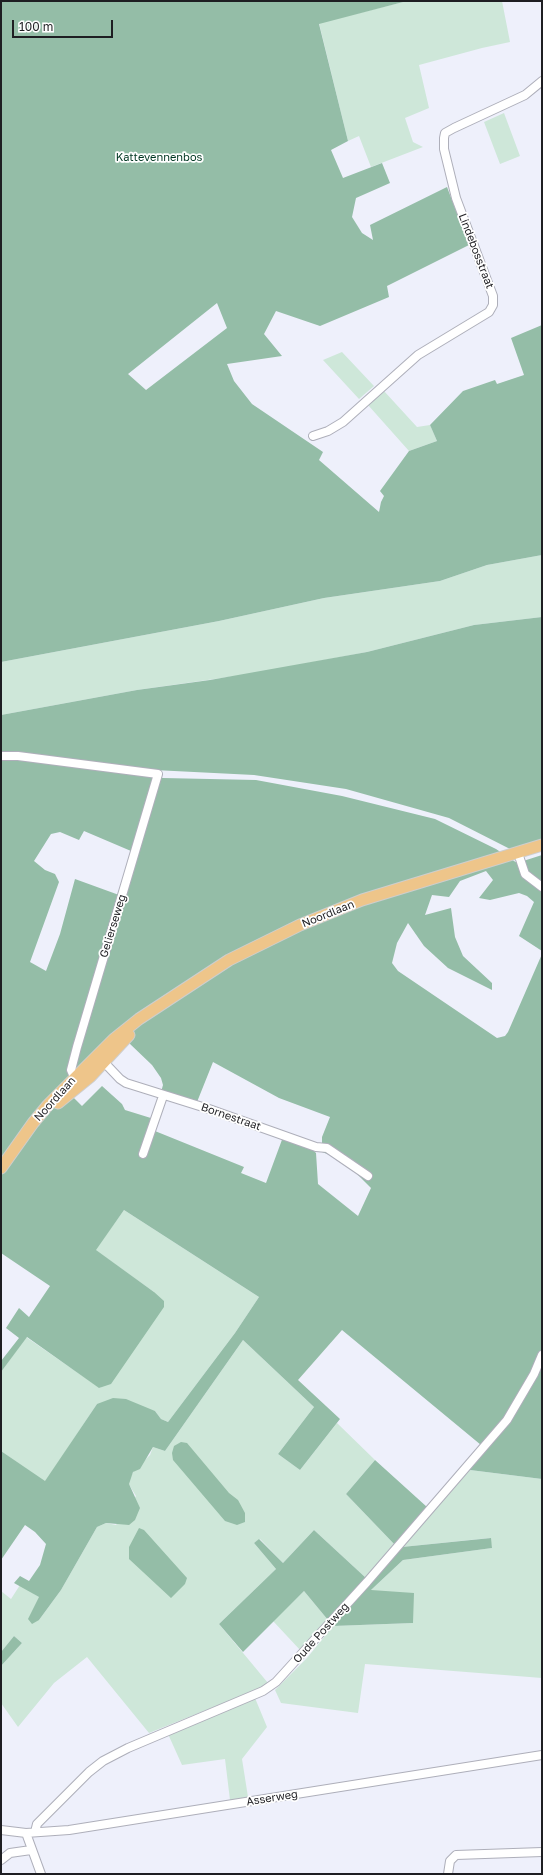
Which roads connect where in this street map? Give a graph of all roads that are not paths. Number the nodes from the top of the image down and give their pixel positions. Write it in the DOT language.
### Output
graph roads {
  1 [pos="542,81"];
  2 [pos="313,436"];
  3 [pos="1,756"];
  4 [pos="542,846"];
  5 [pos="518,853"];
  6 [pos="542,887"];
  7 [pos="101,1059"];
  8 [pos="74,1078"];
  9 [pos="163,1096"];
  10 [pos="17,1146"];
  11 [pos="143,1154"];
  12 [pos="1,1168"];
  13 [pos="368,1176"];
  14 [pos="542,1355"];
  15 [pos="542,1755"];
  16 [pos="1,1830"];
  17 [pos="34,1832"];
  18 [pos="26,1833"];
  19 [pos="31,1850"];
  20 [pos="542,1852"];
  21 [pos="1,1860"];
  22 [pos="41,1874"];
  23 [pos="448,1874"];
  1 -- 2 [label="street, Lindebosstraat"];
  3 -- 8 [label="street, Gelierseweg"];
  4 -- 5 [label="main road, Noordlaan"];
  5 -- 6 [label="street"];
  5 -- 7 [label="main road, Noordlaan"];
  7 -- 8 [label="main road, Noordlaan"];
  7 -- 9 [label="street, Bornestraat"];
  7 -- 10 [label="main road, Noordlaan"];
  8 -- 10 [label="main road, Noordlaan"];
  9 -- 11 [label="street"];
  9 -- 13 [label="street, Bornestraat"];
  10 -- 12 [label="main road, Noordlaan"];
  14 -- 17 [label="street, Oude Postweg"];
  15 -- 17 [label="street, Asserweg"];
  16 -- 18 [label="street, Asserweg"];
  17 -- 18 [label="street, Asserweg"];
  18 -- 19 [label="street"];
  19 -- 21 [label="street"];
  19 -- 22 [label="street"];
  20 -- 23 [label="street"];
}
